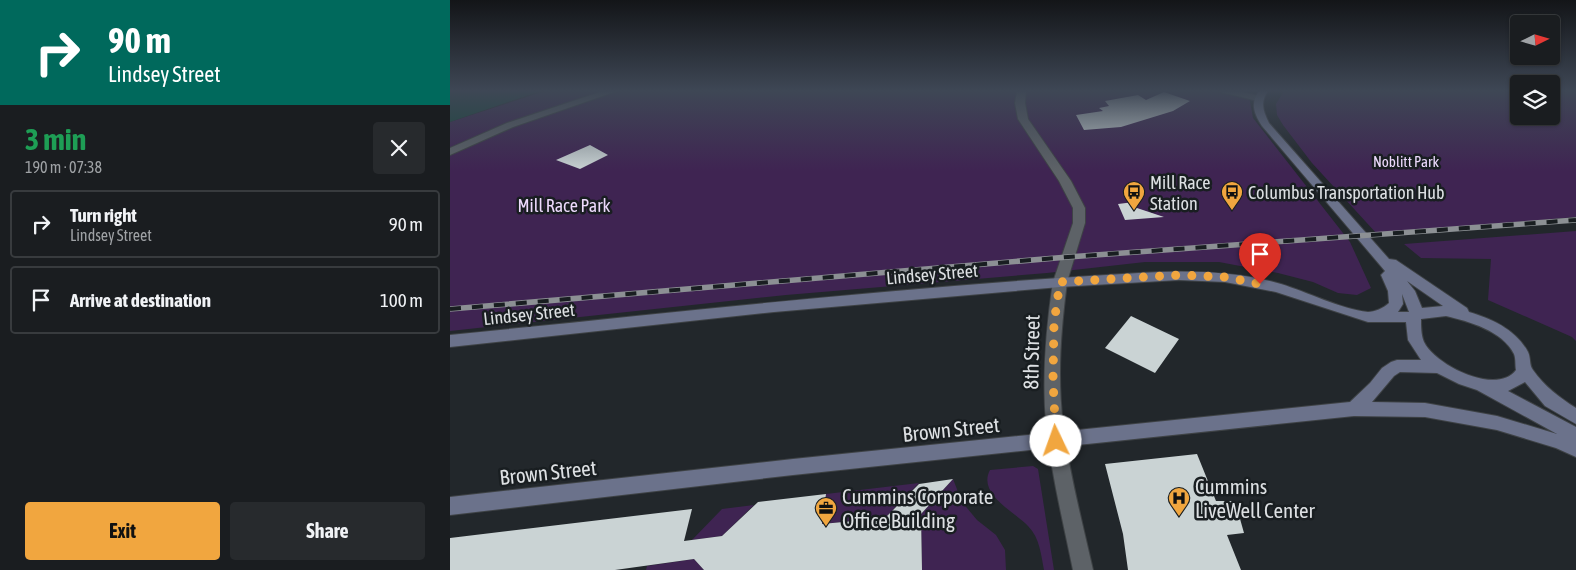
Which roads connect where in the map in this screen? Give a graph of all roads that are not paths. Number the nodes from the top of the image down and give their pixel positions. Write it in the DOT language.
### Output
graph roads {
  1 [pos="530,118"];
  2 [pos="1023,118"];
  3 [pos="1260,118"];
  4 [pos="450,152"];
  5 [pos="1378,254"];
  6 [pos="1060,282"];
  7 [pos="1465,315"];
  8 [pos="1416,316"];
  9 [pos="1368,317"];
  10 [pos="450,341"];
  11 [pos="1439,367"];
  12 [pos="1524,371"];
  13 [pos="1478,384"];
  14 [pos="1354,409"];
  15 [pos="1576,417"];
  16 [pos="1576,435"];
  17 [pos="1056,441"];
  18 [pos="1576,449"];
  19 [pos="450,506"];
  20 [pos="1083,570"];
  1 -- 4 [label="street"];
  2 -- 6 [label="street, 8th Street"];
  3 -- 5 [label="main road"];
  5 -- 7 [label="main road"];
  5 -- 8 [label="main road"];
  5 -- 9 [label="main road"];
  6 -- 9 [label="main road, Lindsey Street"];
  6 -- 10 [label="main road, Lindsey Street"];
  6 -- 17 [label="street, 8th Street"];
  7 -- 8 [label="main road, Lindsey Street"];
  7 -- 12 [label="main road"];
  8 -- 9 [label="main road, Lindsey Street"];
  8 -- 11 [label="main road"];
  11 -- 13 [label="main road"];
  11 -- 14 [label="main road"];
  12 -- 13 [label="main road"];
  12 -- 15 [label="main road"];
  13 -- 16 [label="main road"];
  14 -- 17 [label="main road, Brown Street"];
  14 -- 18 [label="main road, Brown Street"];
  17 -- 19 [label="main road, Brown Street"];
  17 -- 20 [label="street, 8th Street"];
}
